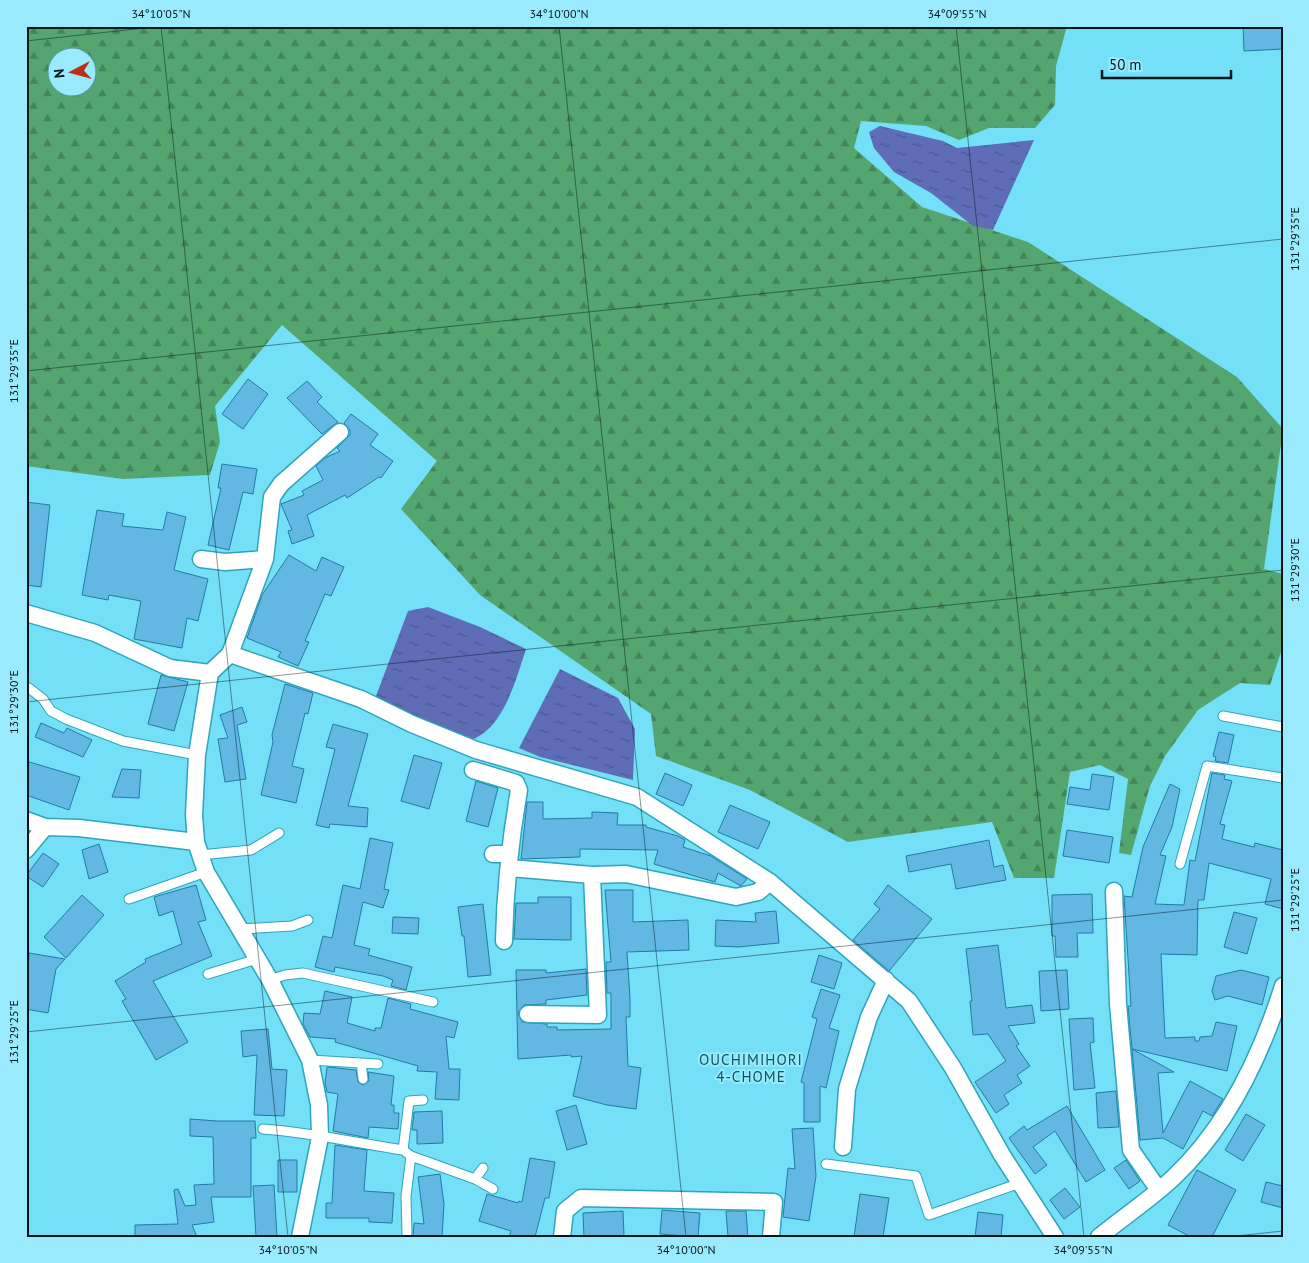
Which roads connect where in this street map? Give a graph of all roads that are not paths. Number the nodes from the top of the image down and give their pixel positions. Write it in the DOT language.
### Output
graph roads {
  1 [pos="340,432"];
  2 [pos="200,559"];
  3 [pos="265,559"];
  4 [pos="26,612"];
  5 [pos="230,654"];
  6 [pos="210,673"];
  7 [pos="29,688"];
  8 [pos="1223,716"];
  9 [pos="1283,728"];
  10 [pos="197,755"];
  11 [pos="473,770"];
  12 [pos="1283,778"];
  13 [pos="26,820"];
  14 [pos="45,827"];
  15 [pos="279,833"];
  16 [pos="198,849"];
  17 [pos="26,850"];
  18 [pos="504,859"];
  19 [pos="1180,864"];
  20 [pos="206,872"];
  21 [pos="592,875"];
  22 [pos="770,882"];
  23 [pos="1114,891"];
  24 [pos="129,899"];
  25 [pos="308,920"];
  26 [pos="241,929"];
  27 [pos="504,941"];
  28 [pos="257,959"];
  29 [pos="208,974"];
  30 [pos="270,980"];
  31 [pos="886,980"];
  32 [pos="1283,986"];
  33 [pos="434,1002"];
  34 [pos="528,1014"];
  35 [pos="310,1060"];
  36 [pos="361,1063"];
  37 [pos="378,1064"];
  38 [pos="362,1079"];
  39 [pos="423,1100"];
  40 [pos="263,1129"];
  41 [pos="320,1137"];
  42 [pos="843,1147"];
  43 [pos="403,1150"];
  44 [pos="411,1156"];
  45 [pos="826,1164"];
  46 [pos="483,1168"];
  47 [pos="475,1179"];
  48 [pos="1020,1183"];
  49 [pos="493,1189"];
  50 [pos="1158,1189"];
  51 [pos="407,1234"];
  52 [pos="300,1237"];
  53 [pos="562,1237"];
  54 [pos="771,1237"];
  55 [pos="1055,1237"];
  56 [pos="1099,1237"];
  1 -- 3 [label="street"];
  2 -- 3 [label="street"];
  3 -- 5 [label="street"];
  4 -- 6 [label="street"];
  5 -- 6 [label="street"];
  5 -- 22 [label="street"];
  6 -- 10 [label="street"];
  7 -- 10 [label="lane"];
  8 -- 9 [label="lane"];
  10 -- 16 [label="street"];
  11 -- 18 [label="street"];
  12 -- 19 [label="lane"];
  13 -- 14 [label="street"];
  14 -- 16 [label="street"];
  14 -- 17 [label="street"];
  15 -- 16 [label="lane"];
  16 -- 20 [label="street"];
  18 -- 21 [label="street"];
  18 -- 27 [label="street"];
  20 -- 24 [label="lane"];
  20 -- 26 [label="street"];
  21 -- 22 [label="street"];
  21 -- 34 [label="street"];
  22 -- 31 [label="street"];
  23 -- 50 [label="street"];
  25 -- 26 [label="lane"];
  26 -- 28 [label="street"];
  28 -- 29 [label="lane"];
  28 -- 30 [label="street"];
  30 -- 33 [label="lane"];
  30 -- 35 [label="street"];
  31 -- 42 [label="street"];
  31 -- 48 [label="street"];
  32 -- 50 [label="street"];
  35 -- 36 [label="lane"];
  35 -- 41 [label="street"];
  36 -- 37 [label="lane"];
  36 -- 38 [label="lane"];
  39 -- 43 [label="lane"];
  40 -- 41 [label="lane"];
  41 -- 43 [label="lane"];
  41 -- 52 [label="street"];
  43 -- 44 [label="lane"];
  44 -- 47 [label="lane"];
  44 -- 51 [label="lane"];
  45 -- 48 [label="lane"];
  46 -- 47 [label="lane"];
  47 -- 49 [label="lane"];
  48 -- 55 [label="street"];
  50 -- 56 [label="street"];
  53 -- 54 [label="street"];
}
